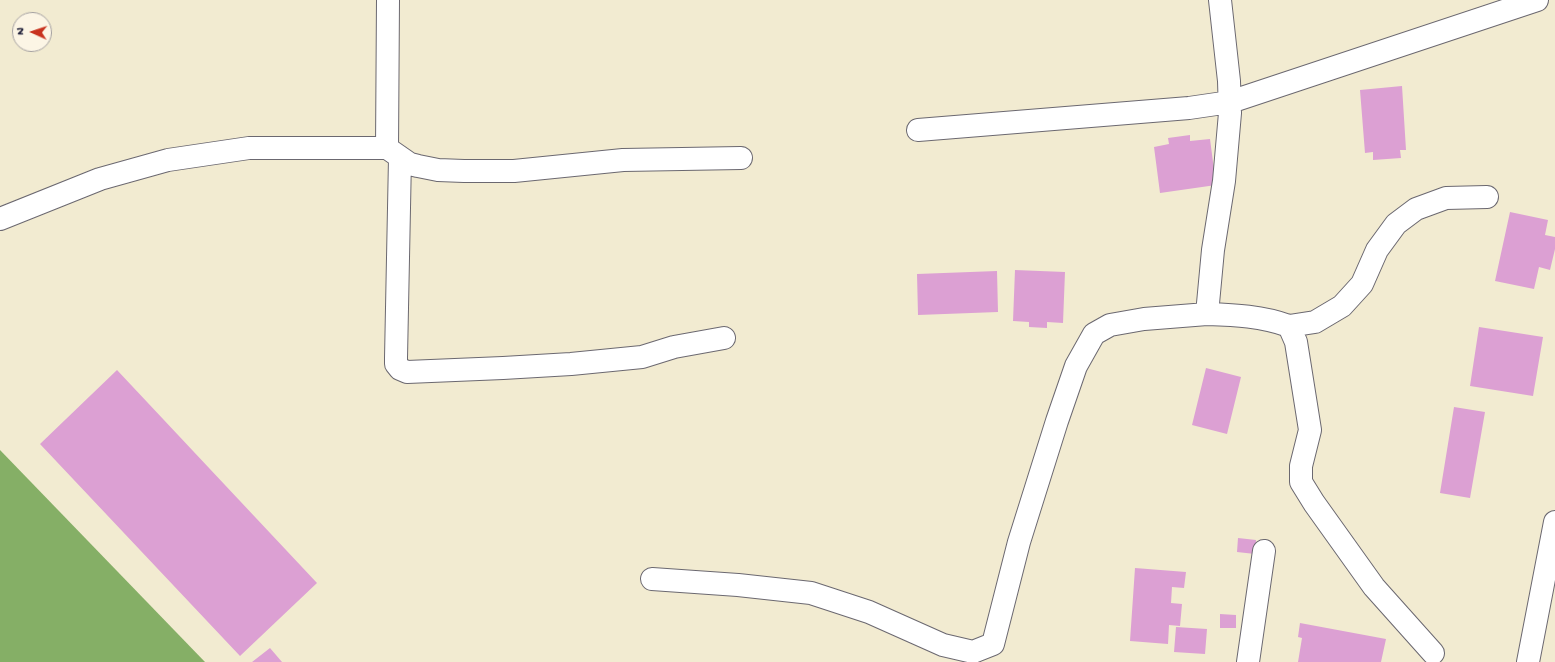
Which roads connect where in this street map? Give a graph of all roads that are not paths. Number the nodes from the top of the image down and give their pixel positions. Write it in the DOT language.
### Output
graph roads {
  1 [pos="388,0"];
  2 [pos="1220,0"];
  3 [pos="1537,0"];
  4 [pos="1230,102"];
  5 [pos="918,130"];
  6 [pos="393,153"];
  7 [pos="741,158"];
  8 [pos="1487,197"];
  9 [pos="0,219"];
  10 [pos="1207,314"];
  11 [pos="1289,326"];
  12 [pos="724,338"];
  13 [pos="1555,522"];
  14 [pos="1264,551"];
  15 [pos="652,579"];
  16 [pos="1433,653"];
  17 [pos="1248,662"];
  18 [pos="1528,662"];
  1 -- 6 [label="street"];
  2 -- 4 [label="street"];
  3 -- 4 [label="street"];
  4 -- 5 [label="street"];
  4 -- 10 [label="street"];
  6 -- 7 [label="street"];
  6 -- 9 [label="street"];
  6 -- 12 [label="street"];
  8 -- 11 [label="street"];
  10 -- 11 [label="street"];
  10 -- 15 [label="street"];
  11 -- 16 [label="street"];
  13 -- 18 [label="street"];
  14 -- 17 [label="street"];
}
